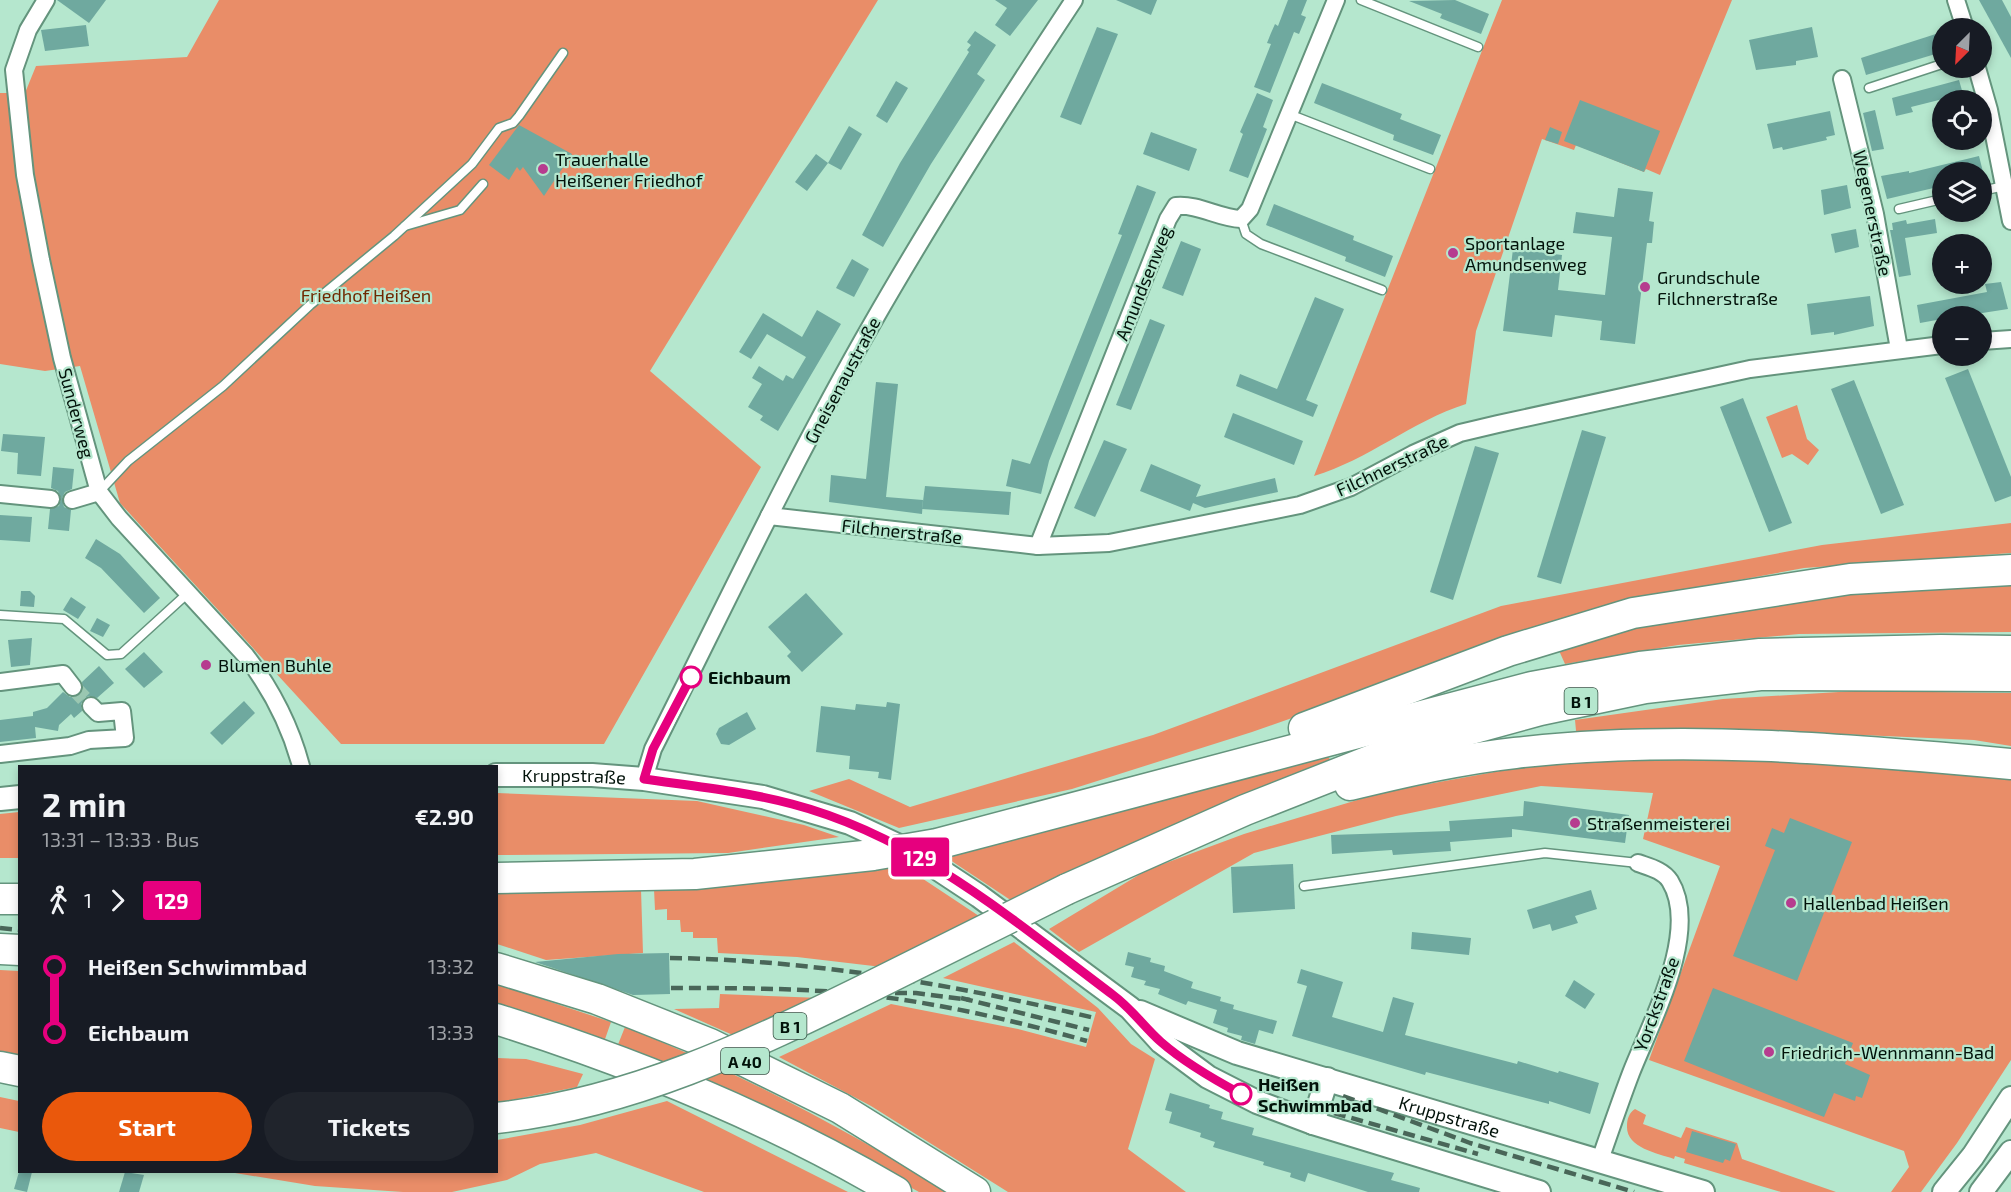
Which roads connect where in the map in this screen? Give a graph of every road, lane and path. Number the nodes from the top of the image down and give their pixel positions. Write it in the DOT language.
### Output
graph roads {
  1 [pos="46,0"];
  2 [pos="1074,0"];
  3 [pos="1336,0"];
  4 [pos="1361,0"];
  5 [pos="1956,0"];
  6 [pos="1962,18"];
  7 [pos="1478,47"];
  8 [pos="563,53"];
  9 [pos="1932,67"];
  10 [pos="7,70"];
  11 [pos="1979,78"];
  12 [pos="1842,79"];
  13 [pos="1869,88"];
  14 [pos="1289,114"];
  15 [pos="1430,169"];
  16 [pos="483,184"];
  17 [pos="2005,186"];
  18 [pos="1992,189"];
  19 [pos="1932,202"];
  20 [pos="1899,209"];
  21 [pos="1241,219"];
  22 [pos="2011,221"];
  23 [pos="403,226"];
  24 [pos="1382,290"];
  25 [pos="2011,339"];
  26 [pos="1992,341"];
  27 [pos="1932,346"];
  28 [pos="1899,349"];
  29 [pos="99,492"];
  30 [pos="0,494"];
  31 [pos="51,499"];
  32 [pos="72,500"];
  33 [pos="769,516"];
  34 [pos="1038,546"];
  35 [pos="2011,570"];
  36 [pos="188,593"];
  37 [pos="0,615"];
  38 [pos="2011,651"];
  39 [pos="2011,676"];
  40 [pos="0,682"];
  41 [pos="74,687"];
  42 [pos="89,740"];
  43 [pos="0,754"];
  44 [pos="2011,764"];
  45 [pos="301,765"];
  46 [pos="498,775"];
  47 [pos="644,779"];
  48 [pos="1138,791"];
  49 [pos="18,797"];
  50 [pos="0,799"];
  51 [pos="1245,810"];
  52 [pos="1638,863"];
  53 [pos="498,878"];
  54 [pos="0,880"];
  55 [pos="18,880"];
  56 [pos="1304,886"];
  57 [pos="0,899"];
  58 [pos="18,899"];
  59 [pos="0,949"];
  60 [pos="18,950"];
  61 [pos="498,969"];
  62 [pos="1130,1008"];
  63 [pos="498,1020"];
  64 [pos="0,1067"];
  65 [pos="18,1071"];
  66 [pos="1327,1078"];
  67 [pos="2011,1098"];
  68 [pos="498,1118"];
  69 [pos="1313,1123"];
  70 [pos="1600,1160"];
  71 [pos="2006,1160"];
  72 [pos="896,1192"];
  73 [pos="975,1192"];
  74 [pos="1539,1192"];
  75 [pos="1703,1192"];
  76 [pos="1944,1192"];
  77 [pos="1981,1192"];
  78 [pos="1990,1192"];
  1 -- 10 [label="street, Sunderweg"];
  2 -- 33 [label="street, Gneisenaustraße"];
  3 -- 14 [label="street"];
  4 -- 7 [label="lane"];
  5 -- 6 [label="street"];
  8 -- 23 [label="lane"];
  9 -- 13 [label="lane"];
  10 -- 29 [label="street, Sunderweg"];
  11 -- 17 [label="street"];
  12 -- 28 [label="street, Wegenerstraße"];
  14 -- 15 [label="lane"];
  14 -- 21 [label="street"];
  16 -- 23 [label="lane"];
  17 -- 18 [label="lane"];
  17 -- 22 [label="street"];
  19 -- 20 [label="lane"];
  21 -- 24 [label="lane"];
  21 -- 34 [label="street, Amundsenweg"];
  23 -- 29 [label="lane"];
  25 -- 26 [label="street"];
  27 -- 28 [label="street, Filchnerstraße"];
  28 -- 34 [label="street, Filchnerstraße"];
  29 -- 32 [label="street"];
  29 -- 36 [label="street, Sunderweg"];
  30 -- 31 [label="street"];
  33 -- 34 [label="street, Filchnerstraße"];
  33 -- 47 [label="street, Gneisenaustraße"];
  35 -- 48 [label="highway"];
  36 -- 37 [label="lane"];
  36 -- 45 [label="street, Sunderweg"];
  38 -- 48 [label="highway"];
  39 -- 51 [label="highway, B 1"];
  40 -- 41 [label="street"];
  42 -- 42 [label="street"];
  42 -- 43 [label="street"];
  44 -- 51 [label="highway"];
  46 -- 47 [label="street, Kruppstraße"];
  47 -- 62 [label="street, Kruppstraße"];
  48 -- 53 [label="highway, bridge"];
  49 -- 50 [label="street"];
  51 -- 68 [label="highway, B 1, bridge"];
  52 -- 56 [label="lane"];
  52 -- 70 [label="street, Yorckstraße"];
  54 -- 55 [label="highway"];
  57 -- 58 [label="highway"];
  59 -- 60 [label="highway"];
  61 -- 73 [label="highway, A 40"];
  62 -- 66 [label="street, Kruppstraße"];
  62 -- 69 [label="street, Kruppstraße"];
  63 -- 72 [label="highway, A 40"];
  64 -- 65 [label="highway"];
  66 -- 69 [label="street"];
  66 -- 70 [label="street, Kruppstraße"];
  67 -- 76 [label="street"];
  69 -- 74 [label="street, Kruppstraße"];
  70 -- 75 [label="street, Kruppstraße"];
  71 -- 77 [label="street"];
  71 -- 78 [label="street"];
}
